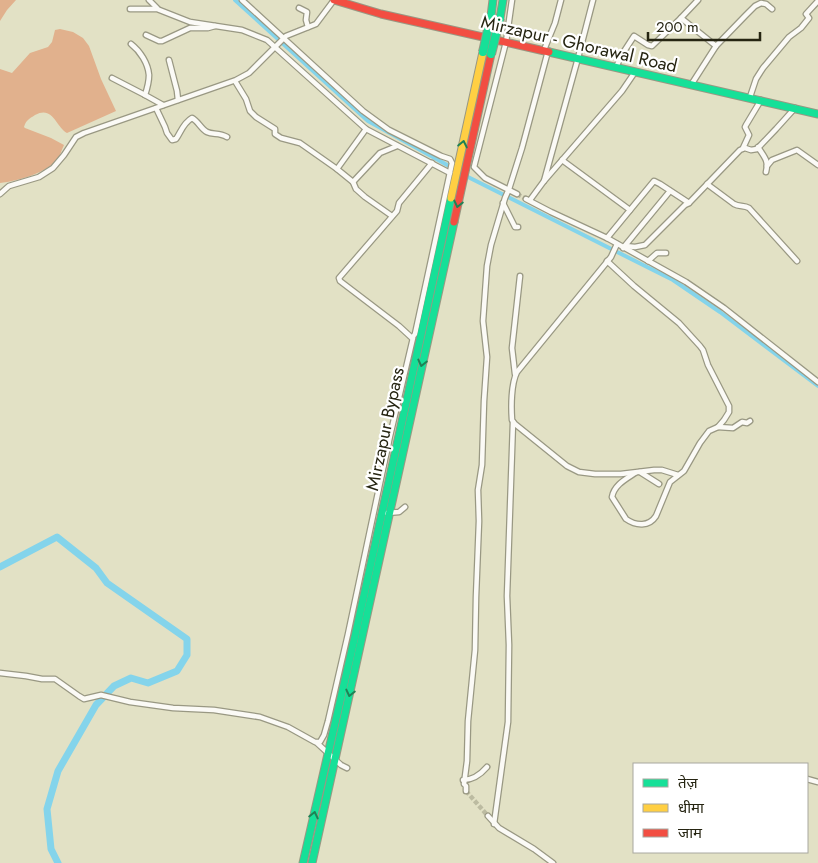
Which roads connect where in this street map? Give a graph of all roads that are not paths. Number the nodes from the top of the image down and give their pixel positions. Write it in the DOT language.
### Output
graph roads {
  1 [pos="149,0"];
  2 [pos="242,0"];
  3 [pos="334,0"];
  4 [pos="493,0"];
  5 [pos="503,0"];
  6 [pos="512,0"];
  7 [pos="561,0"];
  8 [pos="593,0"];
  9 [pos="698,0"];
  10 [pos="818,1"];
  11 [pos="345,2"];
  12 [pos="299,8"];
  13 [pos="130,9"];
  14 [pos="157,9"];
  15 [pos="772,9"];
  16 [pos="681,18"];
  17 [pos="216,26"];
  18 [pos="308,27"];
  19 [pos="146,35"];
  20 [pos="280,42"];
  21 [pos="506,42"];
  22 [pos="131,44"];
  23 [pos="716,46"];
  24 [pos="546,51"];
  25 [pos="578,58"];
  26 [pos="169,60"];
  27 [pos="616,67"];
  28 [pos="635,72"];
  29 [pos="112,78"];
  30 [pos="235,81"];
  31 [pos="691,85"];
  32 [pos="146,95"];
  33 [pos="750,97"];
  34 [pos="178,100"];
  35 [pos="761,100"];
  36 [pos="163,105"];
  37 [pos="156,108"];
  38 [pos="795,108"];
  39 [pos="818,114"];
  40 [pos="366,129"];
  41 [pos="226,136"];
  42 [pos="397,146"];
  43 [pos="758,147"];
  44 [pos="743,148"];
  45 [pos="562,160"];
  46 [pos="432,163"];
  47 [pos="818,165"];
  48 [pos="767,166"];
  49 [pos="337,169"];
  50 [pos="451,171"];
  51 [pos="766,172"];
  52 [pos="544,181"];
  53 [pos="353,182"];
  54 [pos="707,184"];
  55 [pos="670,191"];
  56 [pos="0,194"];
  57 [pos="517,194"];
  58 [pos="506,196"];
  59 [pos="689,203"];
  60 [pos="630,210"];
  61 [pos="392,216"];
  62 [pos="518,227"];
  63 [pos="607,238"];
  64 [pos="616,246"];
  65 [pos="624,247"];
  66 [pos="666,253"];
  67 [pos="607,261"];
  68 [pos="648,261"];
  69 [pos="797,261"];
  70 [pos="520,276"];
  71 [pos="413,338"];
  72 [pos="515,375"];
  73 [pos="818,382"];
  74 [pos="750,421"];
  75 [pos="514,422"];
  76 [pos="718,426"];
  77 [pos="638,472"];
  78 [pos="678,476"];
  79 [pos="659,484"];
  80 [pos="405,507"];
  81 [pos="385,514"];
  82 [pos="0,673"];
  83 [pos="317,743"];
  84 [pos="328,754"];
  85 [pos="335,759"];
  86 [pos="487,767"];
  87 [pos="347,768"];
  88 [pos="464,780"];
  89 [pos="466,791"];
  90 [pos="488,816"];
  91 [pos="494,824"];
  92 [pos="303,863"];
  93 [pos="312,863"];
  94 [pos="553,863"];
  1 -- 14 [label="street"];
  2 -- 20 [label="street"];
  3 -- 11 [label="main road, Mirzapur - Ghorawal Road"];
  3 -- 18 [label="street"];
  81 -- 4 [label="main road, Mirzapur Bypass, one-way, bridge"];
  5 -- 81 [label="main road, Mirzapur Bypass, one-way, bridge"];
  6 -- 21 [label="street"];
  7 -- 24 [label="street"];
  8 -- 25 [label="street"];
  9 -- 16 [label="street"];
  10 -- 33 [label="street"];
  11 -- 21 [label="main road, Mirzapur - Ghorawal Road"];
  12 -- 18 [label="street"];
  13 -- 14 [label="street"];
  14 -- 17 [label="street"];
  15 -- 23 [label="street"];
  16 -- 23 [label="street"];
  16 -- 27 [label="street"];
  17 -- 19 [label="street"];
  17 -- 20 [label="street"];
  18 -- 20 [label="street"];
  20 -- 30 [label="street"];
  20 -- 40 [label="street"];
  20 -- 50 [label="street"];
  21 -- 24 [label="main road, Mirzapur - Ghorawal Road"];
  21 -- 58 [label="street"];
  22 -- 32 [label="street"];
  23 -- 31 [label="street"];
  24 -- 25 [label="main road, Mirzapur - Ghorawal Road"];
  24 -- 58 [label="street"];
  25 -- 27 [label="main road, Mirzapur - Ghorawal Road"];
  25 -- 52 [label="street"];
  26 -- 34 [label="street"];
  27 -- 28 [label="main road, Mirzapur - Ghorawal Road"];
  28 -- 31 [label="main road, Mirzapur - Ghorawal Road"];
  28 -- 45 [label="street"];
  29 -- 32 [label="street"];
  30 -- 34 [label="street"];
  30 -- 49 [label="street"];
  31 -- 33 [label="main road, Mirzapur - Ghorawal Road"];
  32 -- 36 [label="street"];
  33 -- 35 [label="main road, Mirzapur - Ghorawal Road"];
  34 -- 36 [label="street"];
  35 -- 38 [label="main road, Mirzapur - Ghorawal Road"];
  35 -- 44 [label="street"];
  36 -- 37 [label="street"];
  37 -- 41 [label="street"];
  37 -- 56 [label="street"];
  38 -- 39 [label="main road, Mirzapur - Ghorawal Road"];
  38 -- 43 [label="street"];
  40 -- 42 [label="street"];
  40 -- 49 [label="street"];
  42 -- 46 [label="street"];
  42 -- 53 [label="street"];
  43 -- 44 [label="street"];
  43 -- 48 [label="street"];
  44 -- 54 [label="street"];
  45 -- 52 [label="street"];
  45 -- 60 [label="street"];
  46 -- 50 [label="street"];
  46 -- 61 [label="street"];
  47 -- 48 [label="street"];
  48 -- 51 [label="street"];
  49 -- 53 [label="street"];
  50 -- 71 [label="street"];
  52 -- 63 [label="street"];
  53 -- 61 [label="street"];
  54 -- 59 [label="street"];
  54 -- 69 [label="street"];
  55 -- 59 [label="street"];
  55 -- 60 [label="street"];
  55 -- 65 [label="street"];
  57 -- 58 [label="street"];
  58 -- 62 [label="street"];
  58 -- 88 [label="street"];
  59 -- 65 [label="street"];
  60 -- 63 [label="street"];
  61 -- 71 [label="street"];
  63 -- 64 [label="street"];
  64 -- 65 [label="street"];
  64 -- 67 [label="street"];
  65 -- 68 [label="street"];
  66 -- 68 [label="street"];
  67 -- 72 [label="street"];
  67 -- 76 [label="street"];
  68 -- 73 [label="street"];
  70 -- 72 [label="street"];
  71 -- 83 [label="street"];
  72 -- 75 [label="street"];
  74 -- 76 [label="street"];
  75 -- 77 [label="street"];
  75 -- 91 [label="street"];
  76 -- 78 [label="street"];
  77 -- 78 [label="street"];
  77 -- 78 [label="street"];
  77 -- 79 [label="street"];
  80 -- 81 [label="street"];
  81 -- 84 [label="main road, Mirzapur Bypass"];
  81 -- 85 [label="main road, Mirzapur Bypass, one-way"];
  82 -- 83 [label="street"];
  83 -- 84 [label="street"];
  84 -- 85 [label="street"];
  92 -- 84 [label="main road, Mirzapur Bypass, one-way"];
  85 -- 87 [label="street"];
  85 -- 93 [label="main road, Mirzapur Bypass"];
  86 -- 88 [label="street"];
  88 -- 89 [label="street"];
  90 -- 91 [label="street"];
  91 -- 94 [label="street"];
}
